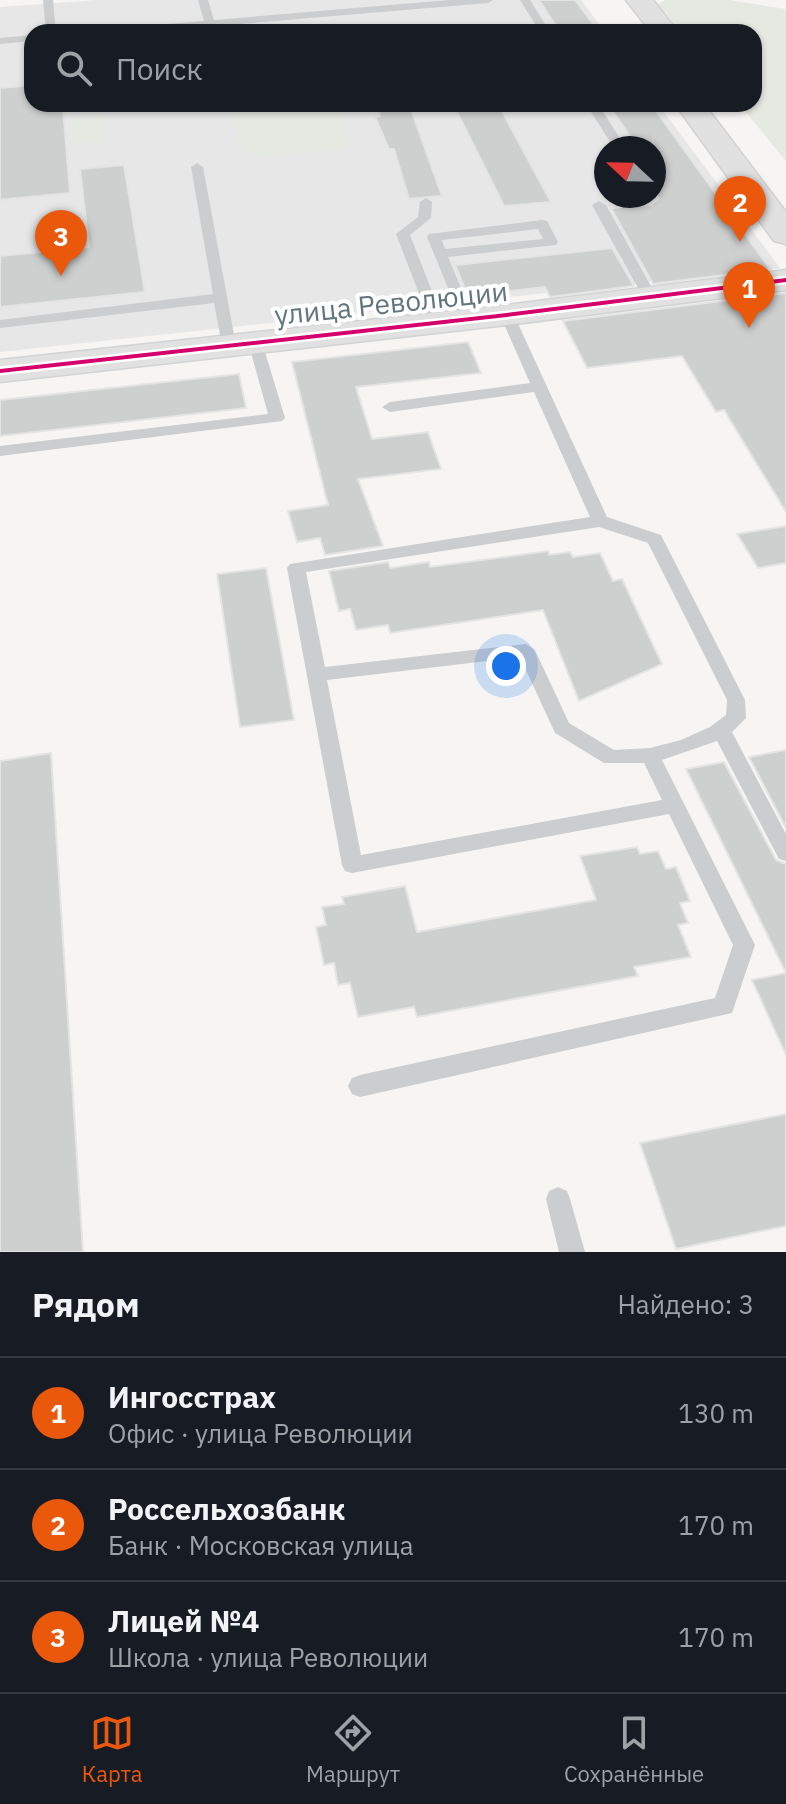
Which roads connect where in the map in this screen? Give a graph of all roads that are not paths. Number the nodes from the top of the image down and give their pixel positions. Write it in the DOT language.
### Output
graph roads {
  1 [pos="48,0"];
  2 [pos="203,0"];
  3 [pos="488,0"];
  4 [pos="525,0"];
  5 [pos="611,0"];
  6 [pos="639,0"];
  7 [pos="354,6"];
  8 [pos="210,23"];
  9 [pos="50,24"];
  10 [pos="199,24"];
  11 [pos="540,24"];
  12 [pos="630,24"];
  13 [pos="658,24"];
  14 [pos="24,39"];
  15 [pos="0,41"];
  16 [pos="597,112"];
  17 [pos="695,112"];
  18 [pos="612,136"];
  19 [pos="197,167"];
  20 [pos="426,202"];
  21 [pos="601,208"];
  22 [pos="786,234"];
  23 [pos="440,254"];
  24 [pos="786,280"];
  25 [pos="650,297"];
  26 [pos="219,298"];
  27 [pos="507,315"];
  28 [pos="452,321"];
  29 [pos="0,324"];
  30 [pos="242,344"];
  31 [pos="0,371"];
  32 [pos="538,387"];
  33 [pos="390,407"];
  34 [pos="0,451"];
  35 [pos="600,521"];
  36 [pos="317,675"];
  37 [pos="722,732"];
  38 [pos="650,755"];
  39 [pos="675,805"];
  40 [pos="786,853"];
  41 [pos="360,1086"];
  42 [pos="558,1199"];
  43 [pos="572,1252"];
  1 -- 9 [label="lane"];
  2 -- 8 [label="lane"];
  3 -- 7 [label="lane"];
  4 -- 11 [label="lane"];
  5 -- 12 [label="street"];
  6 -- 13 [label="street"];
  7 -- 8 [label="lane"];
  8 -- 10 [label="lane"];
  14 -- 15 [label="lane"];
  16 -- 18 [label="lane"];
  17 -- 22 [label="street"];
  19 -- 26 [label="lane"];
  20 -- 28 [label="lane"];
  21 -- 25 [label="lane"];
  23 -- 23 [label="lane"];
  23 -- 28 [label="lane"];
  24 -- 25 [label="street, улица Революции"];
  25 -- 27 [label="street, улица Революции"];
  26 -- 29 [label="lane"];
  26 -- 30 [label="lane"];
  27 -- 28 [label="street, улица Революции"];
  27 -- 32 [label="lane"];
  28 -- 30 [label="street, улица Революции"];
  30 -- 31 [label="street, улица Революции"];
  30 -- 34 [label="lane"];
  32 -- 33 [label="lane"];
  32 -- 35 [label="lane"];
  35 -- 36 [label="lane"];
  35 -- 37 [label="lane"];
  36 -- 38 [label="lane"];
  36 -- 39 [label="lane"];
  37 -- 38 [label="lane"];
  37 -- 40 [label="lane"];
  38 -- 39 [label="lane"];
  39 -- 41 [label="lane"];
  42 -- 43 [label="lane"];
}
